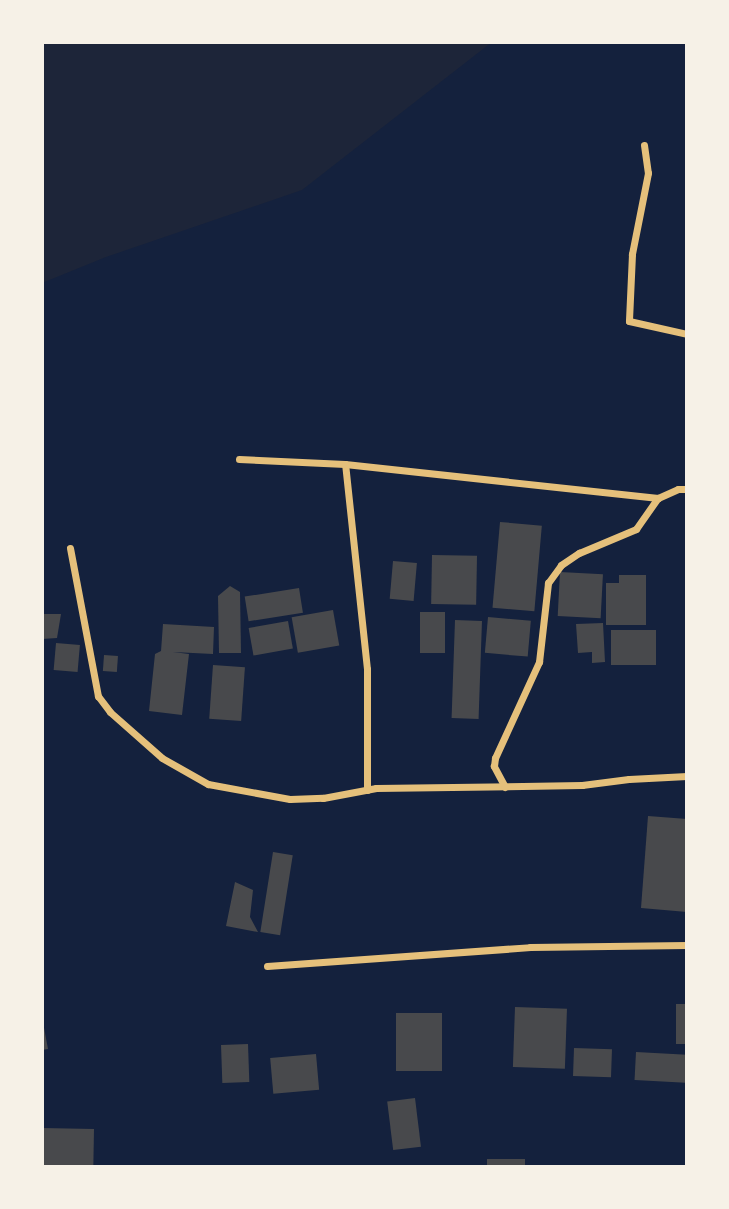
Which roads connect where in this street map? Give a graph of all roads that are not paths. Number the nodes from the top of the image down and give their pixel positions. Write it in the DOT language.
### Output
graph roads {
  1 [pos="644,145"];
  2 [pos="687,334"];
  3 [pos="239,459"];
  4 [pos="345,464"];
  5 [pos="687,489"];
  6 [pos="658,498"];
  7 [pos="70,548"];
  8 [pos="687,776"];
  9 [pos="505,787"];
  10 [pos="367,790"];
  11 [pos="687,946"];
  12 [pos="267,966"];
  1 -- 2 [label="street"];
  3 -- 4 [label="street"];
  4 -- 6 [label="street"];
  4 -- 10 [label="street"];
  5 -- 6 [label="street"];
  6 -- 9 [label="street"];
  7 -- 10 [label="street"];
  8 -- 9 [label="street"];
  9 -- 10 [label="street"];
  11 -- 12 [label="street"];
}
